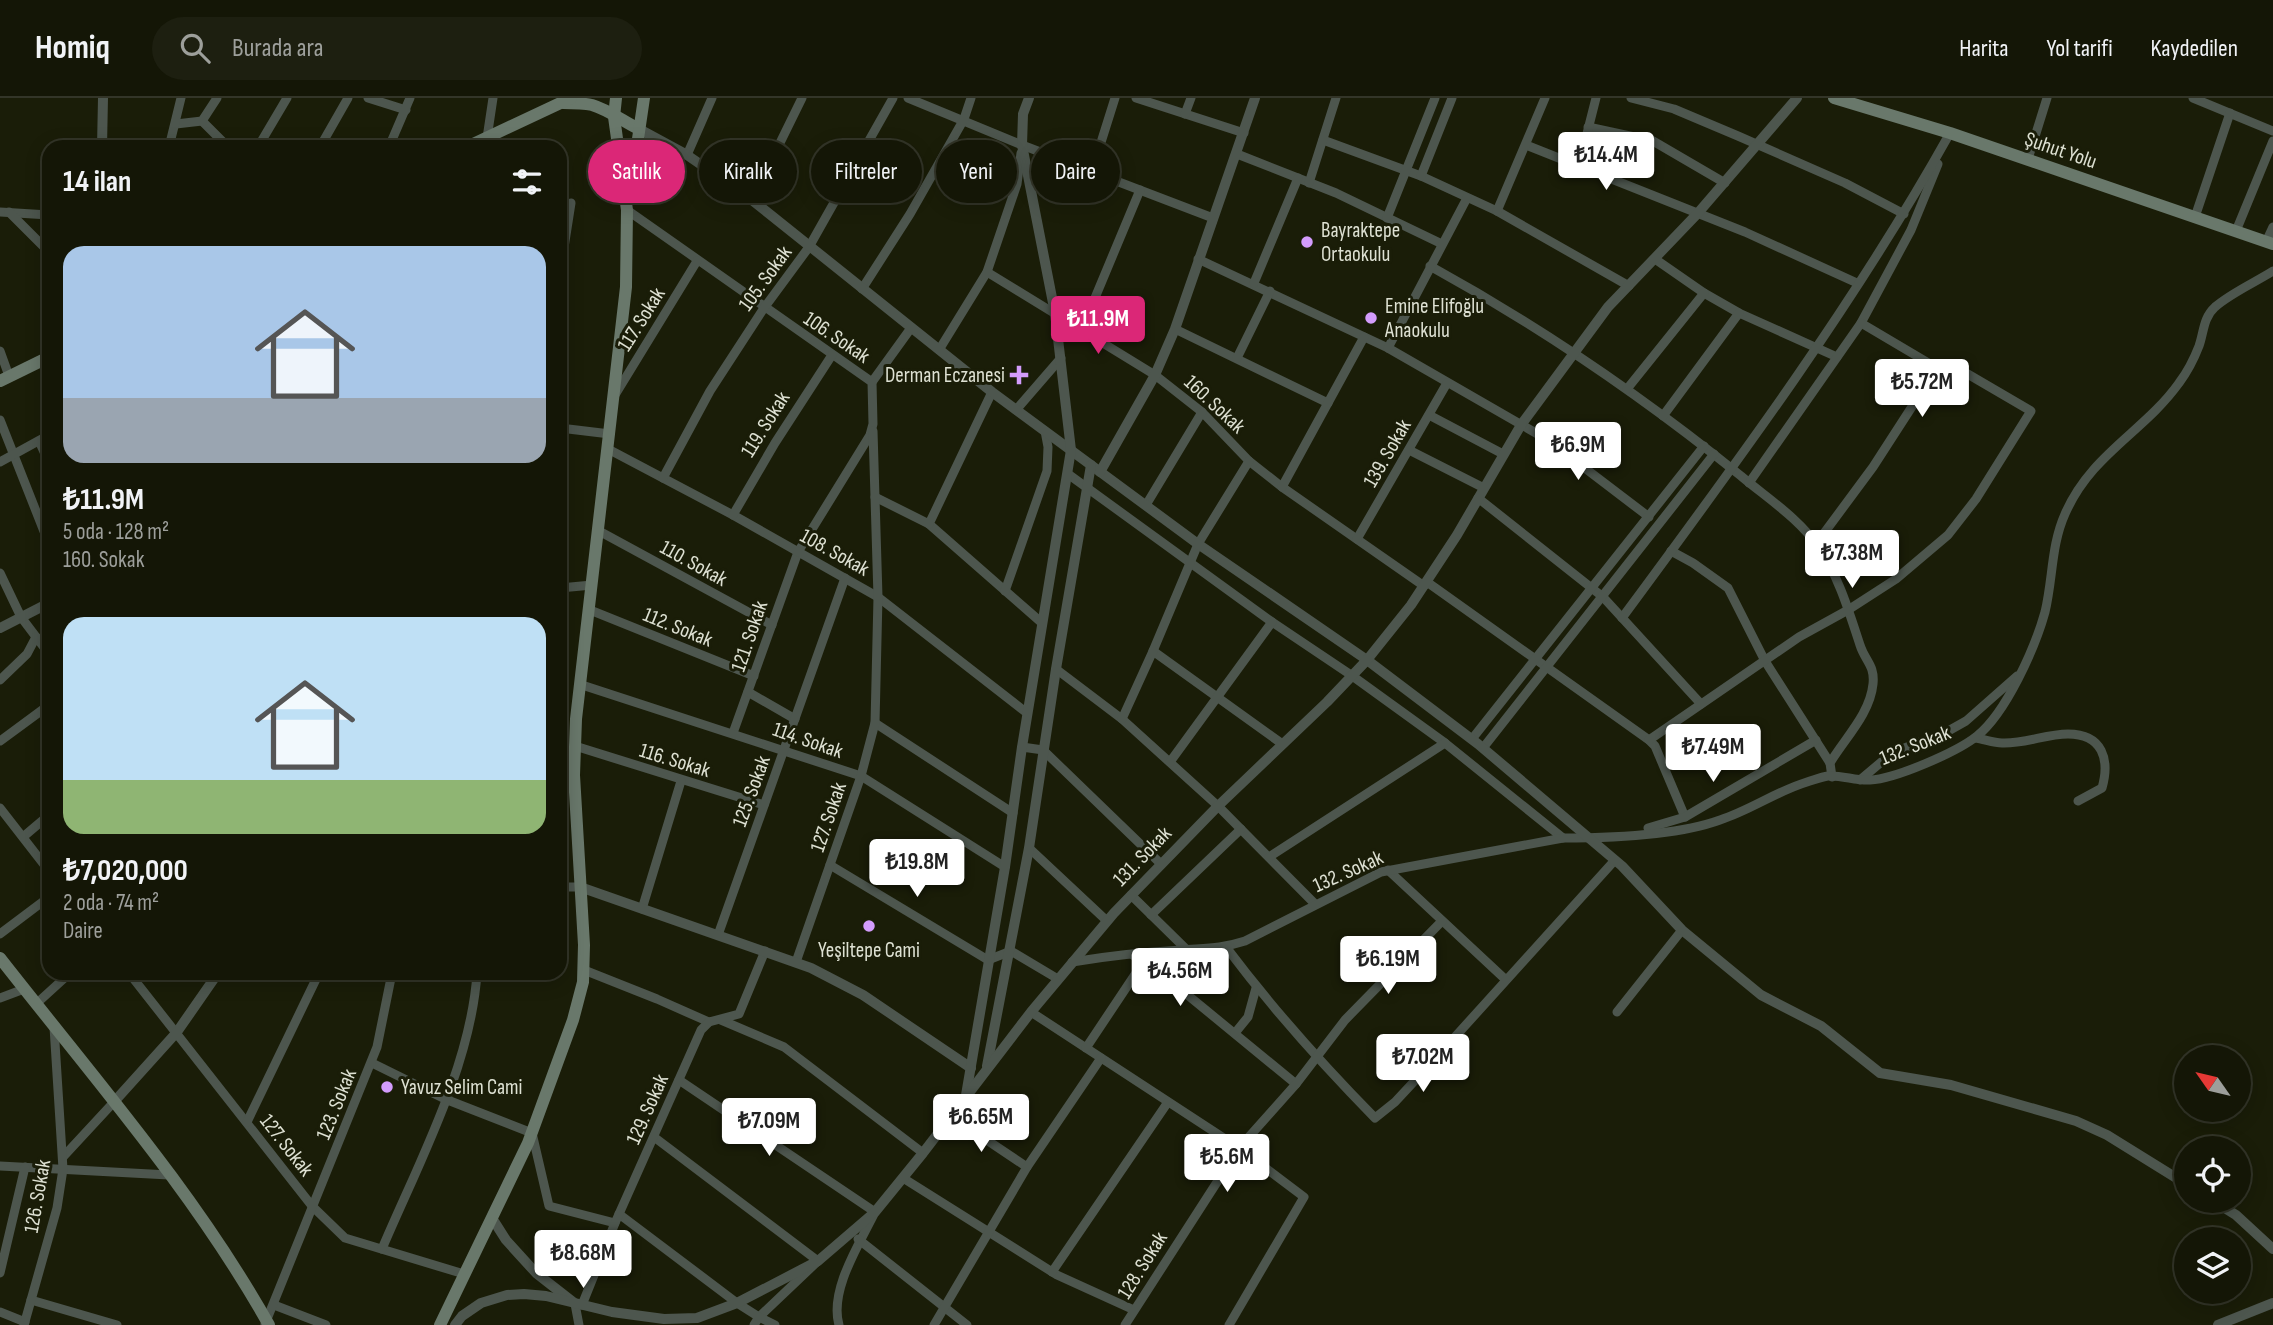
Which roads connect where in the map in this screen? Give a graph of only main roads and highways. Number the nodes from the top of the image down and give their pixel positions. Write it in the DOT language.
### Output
graph roads {
  1 [pos="616,98"];
  2 [pos="644,98"];
  3 [pos="1834,98"];
  4 [pos="567,100"];
  5 [pos="614,117"];
  6 [pos="639,129"];
  7 [pos="493,140"];
  8 [pos="627,211"];
  9 [pos="2270,243"];
  10 [pos="42,360"];
  11 [pos="4,379"];
  12 [pos="0,958"];
  13 [pos="267,1324"];
  14 [pos="440,1325"];
  1 -- 5 [label="main road"];
  2 -- 6 [label="main road"];
  3 -- 9 [label="main road, Şuhut Yolu"];
  4 -- 5 [label="main road"];
  4 -- 7 [label="main road"];
  5 -- 6 [label="main road"];
  5 -- 8 [label="main road"];
  6 -- 8 [label="main road"];
  8 -- 14 [label="main road"];
  10 -- 11 [label="main road"];
  12 -- 13 [label="main road"];
}
